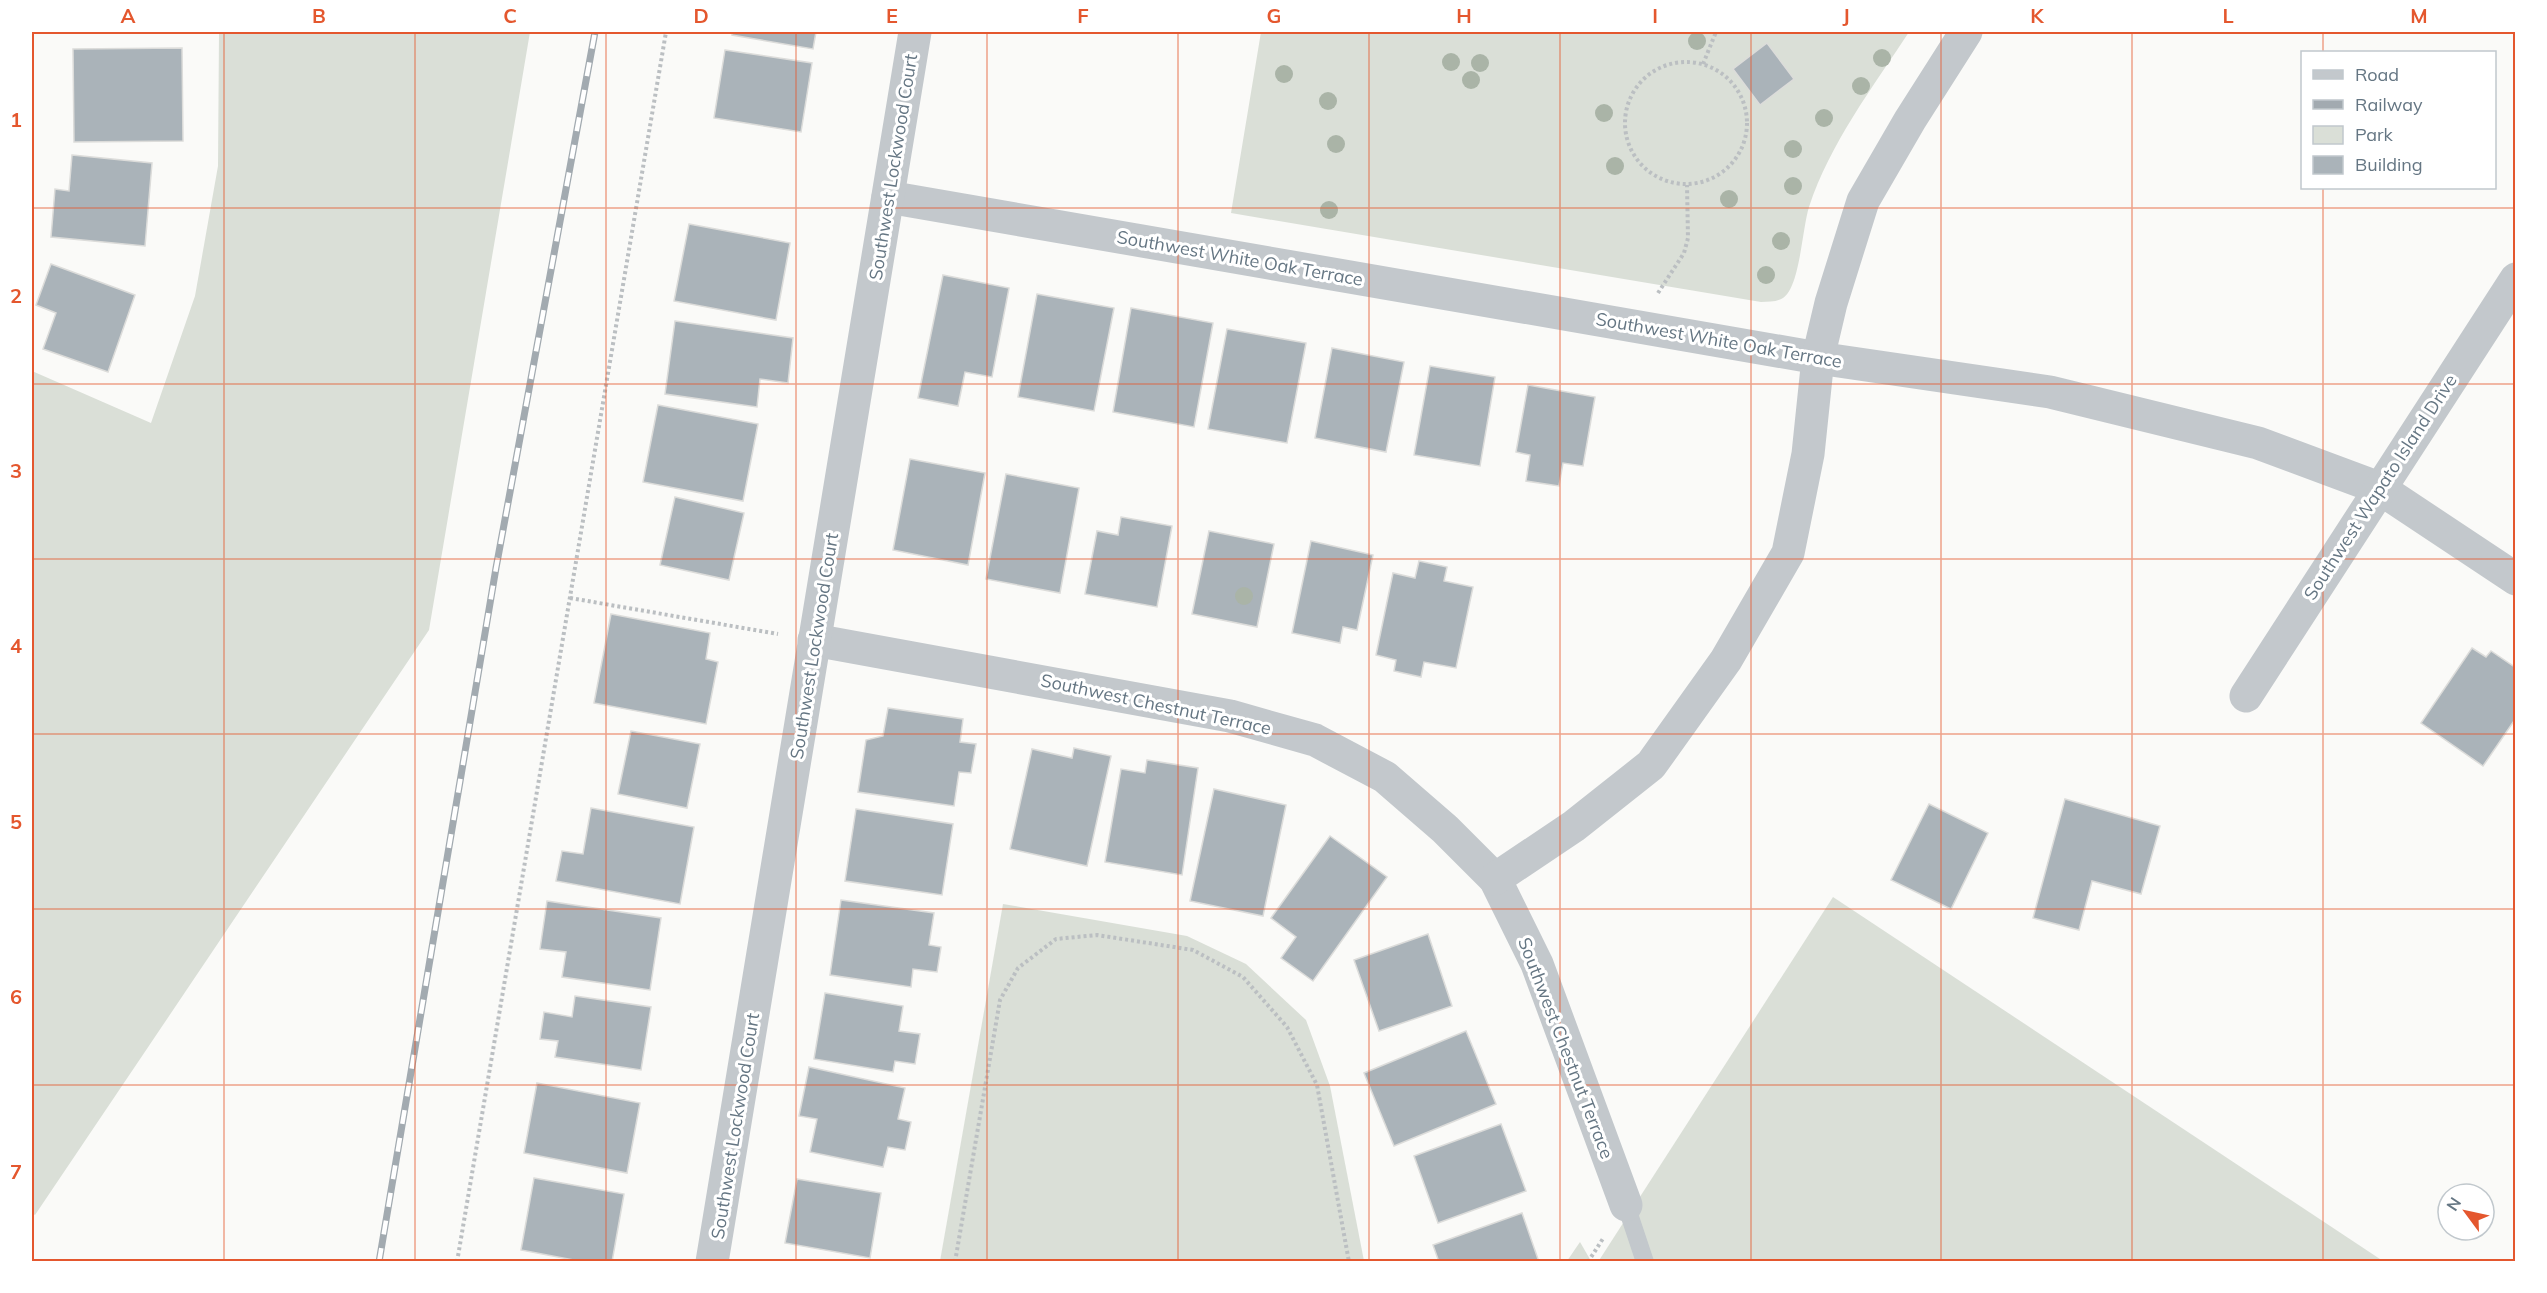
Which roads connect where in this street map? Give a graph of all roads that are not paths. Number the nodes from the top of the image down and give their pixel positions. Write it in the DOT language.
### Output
graph roads {
  1 [pos="915,32"];
  2 [pos="1966,32"];
  3 [pos="888,197"];
  4 [pos="2516,279"];
  5 [pos="1818,358"];
  6 [pos="2379,488"];
  7 [pos="2516,579"];
  8 [pos="814,640"];
  9 [pos="2246,696"];
  10 [pos="1495,879"];
  11 [pos="1626,1205"];
  12 [pos="712,1262"];
  13 [pos="1645,1262"];
  1 -- 3 [label="street, Southwest Lockwood Court"];
  2 -- 5 [label="street"];
  3 -- 5 [label="street, Southwest White Oak Terrace"];
  3 -- 8 [label="street, Southwest Lockwood Court"];
  4 -- 6 [label="street, Southwest Wapato Island Drive"];
  5 -- 6 [label="street, Southwest White Oak Terrace"];
  5 -- 10 [label="street"];
  6 -- 7 [label="street, Southwest White Oak Terrace"];
  6 -- 9 [label="street, Southwest Wapato Island Drive"];
  8 -- 10 [label="street, Southwest Chestnut Terrace"];
  8 -- 12 [label="street, Southwest Lockwood Court"];
  10 -- 11 [label="street, Southwest Chestnut Terrace"];
  11 -- 13 [label="lane"];
}
